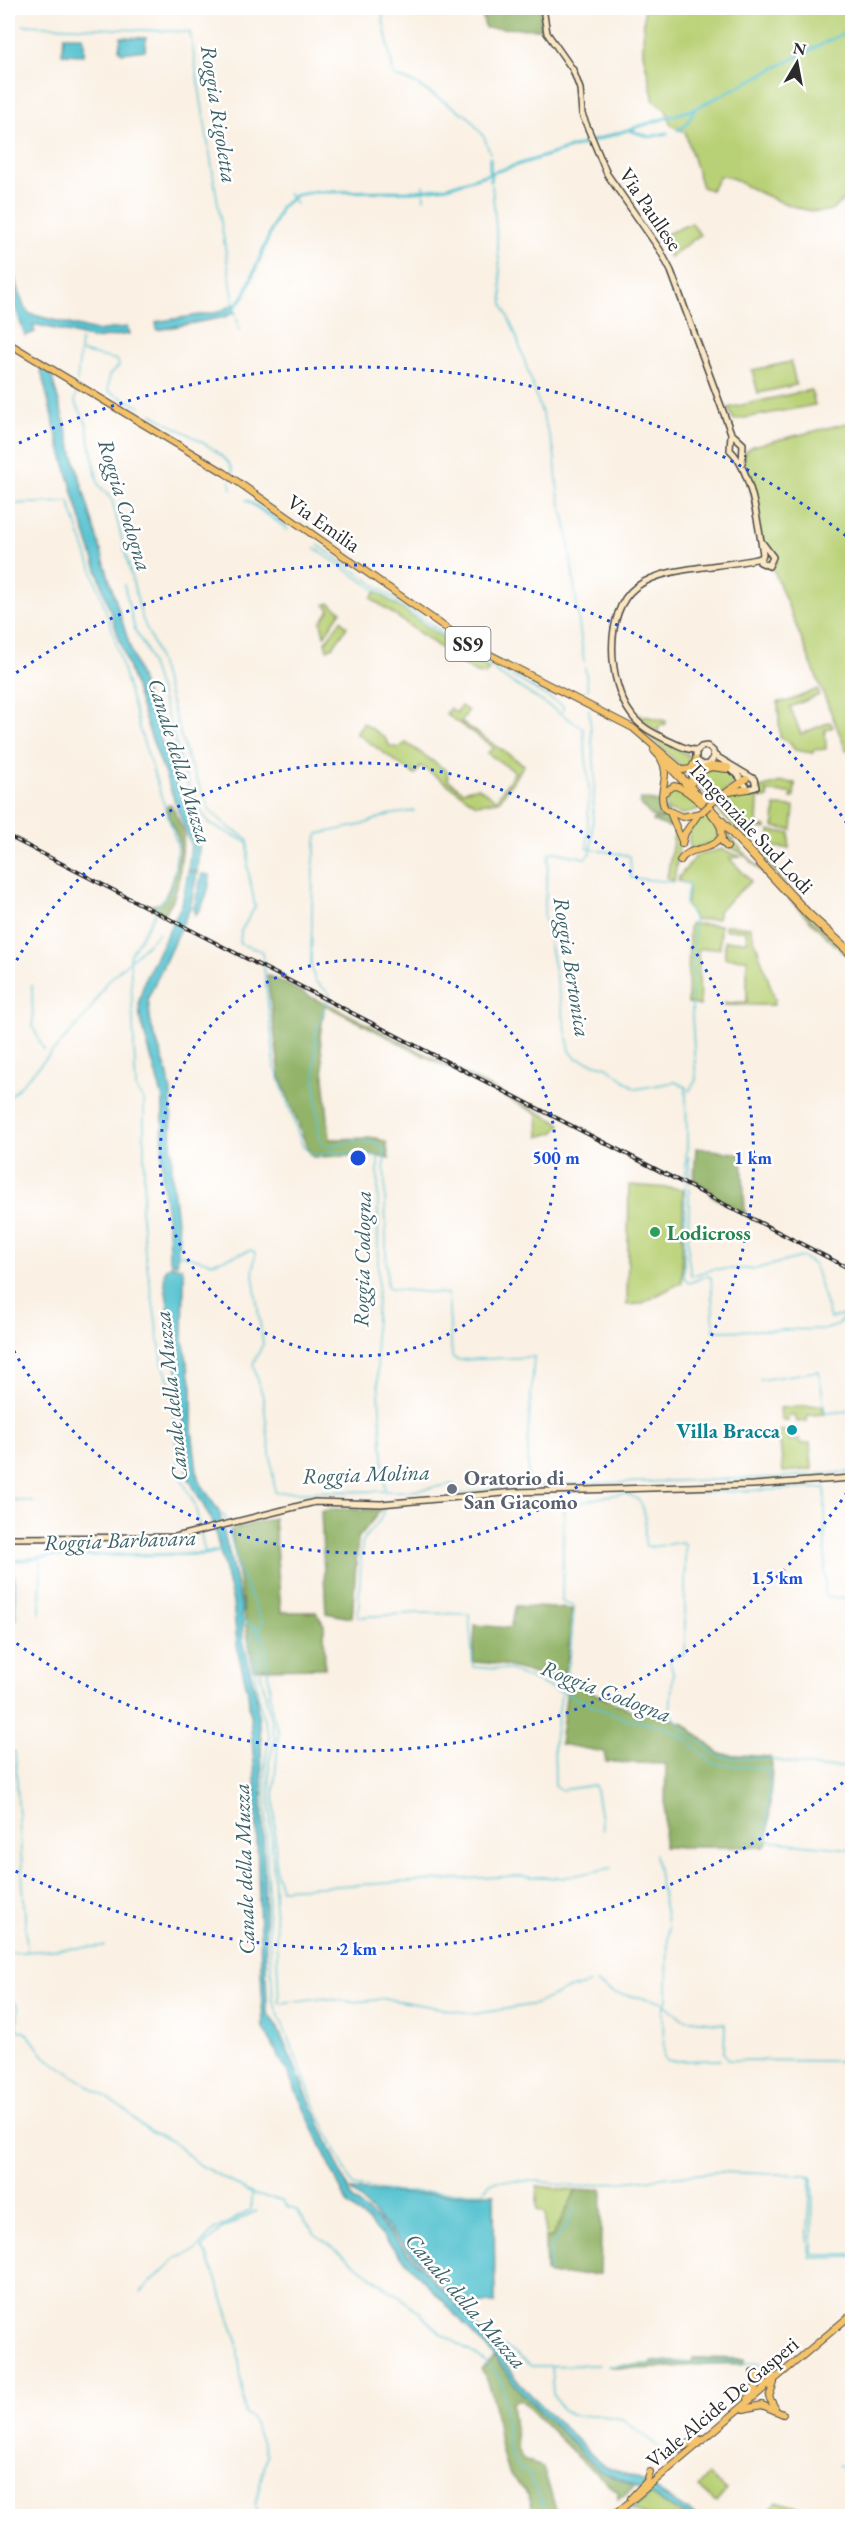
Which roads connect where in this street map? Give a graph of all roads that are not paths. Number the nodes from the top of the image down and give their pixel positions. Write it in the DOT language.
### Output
graph roads {
  1 [pos="543,8"];
  2 [pos="8,343"];
  3 [pos="734,441"];
  4 [pos="739,453"];
  5 [pos="674,743"];
  6 [pos="697,750"];
  7 [pos="659,752"];
  8 [pos="714,754"];
  9 [pos="701,762"];
  10 [pos="727,768"];
  11 [pos="692,781"];
  12 [pos="744,783"];
  13 [pos="701,795"];
  14 [pos="662,796"];
  15 [pos="716,798"];
  16 [pos="668,812"];
  17 [pos="701,812"];
  18 [pos="718,823"];
  19 [pos="721,837"];
  20 [pos="682,846"];
  21 [pos="727,847"];
  22 [pos="690,851"];
  23 [pos="680,861"];
  24 [pos="767,871"];
  25 [pos="852,952"];
  26 [pos="852,1478"];
  27 [pos="8,1538"];
  28 [pos="852,2314"];
  29 [pos="782,2374"];
  30 [pos="732,2417"];
  31 [pos="717,2428"];
  32 [pos="671,2452"];
  33 [pos="650,2472"];
  34 [pos="648,2483"];
  35 [pos="612,2517"];
  1 -- 3 [label="main road, Via Paullese"];
  2 -- 7 [label="main road, Via Emilia / SS9"];
  3 -- 4 [label="main road"];
  3 -- 4 [label="main road"];
  4 -- 5 [label="main road"];
  5 -- 6 [label="main road"];
  5 -- 9 [label="main road"];
  6 -- 8 [label="main road"];
  6 -- 9 [label="main road"];
  7 -- 9 [label="main road"];
  7 -- 13 [label="highway, SS9"];
  7 -- 14 [label="main road"];
  7 -- 24 [label="highway, Tangenziale Sud Lodi / SS9"];
  8 -- 9 [label="main road"];
  8 -- 12 [label="main road"];
  9 -- 10 [label="main road"];
  9 -- 11 [label="highway"];
  10 -- 11 [label="highway"];
  10 -- 12 [label="main road"];
  11 -- 13 [label="highway"];
  12 -- 15 [label="main road"];
  12 -- 15 [label="main road"];
  13 -- 25 [label="highway, SS9"];
  14 -- 16 [label="main road"];
  14 -- 18 [label="main road"];
  15 -- 17 [label="main road, bridge"];
  16 -- 17 [label="main road"];
  16 -- 17 [label="main road"];
  18 -- 19 [label="main road"];
  18 -- 24 [label="highway"];
  19 -- 21 [label="main road"];
  19 -- 22 [label="main road"];
  20 -- 22 [label="main road"];
  22 -- 23 [label="main road"];
  24 -- 25 [label="highway, Tangenziale Sud Lodi / SS9"];
  26 -- 27 [label="main road"];
  28 -- 29 [label="main road, Viale Alcide De Gasperi"];
  29 -- 30 [label="main road, Viale Alcide De Gasperi"];
  29 -- 30 [label="main road"];
  29 -- 30 [label="main road"];
  30 -- 31 [label="main road, Viale Alcide De Gasperi"];
  31 -- 32 [label="main road"];
  31 -- 34 [label="main road, Viale Alcide De Gasperi"];
  33 -- 34 [label="main road"];
  34 -- 35 [label="main road, Viale Alcide De Gasperi"];
}
